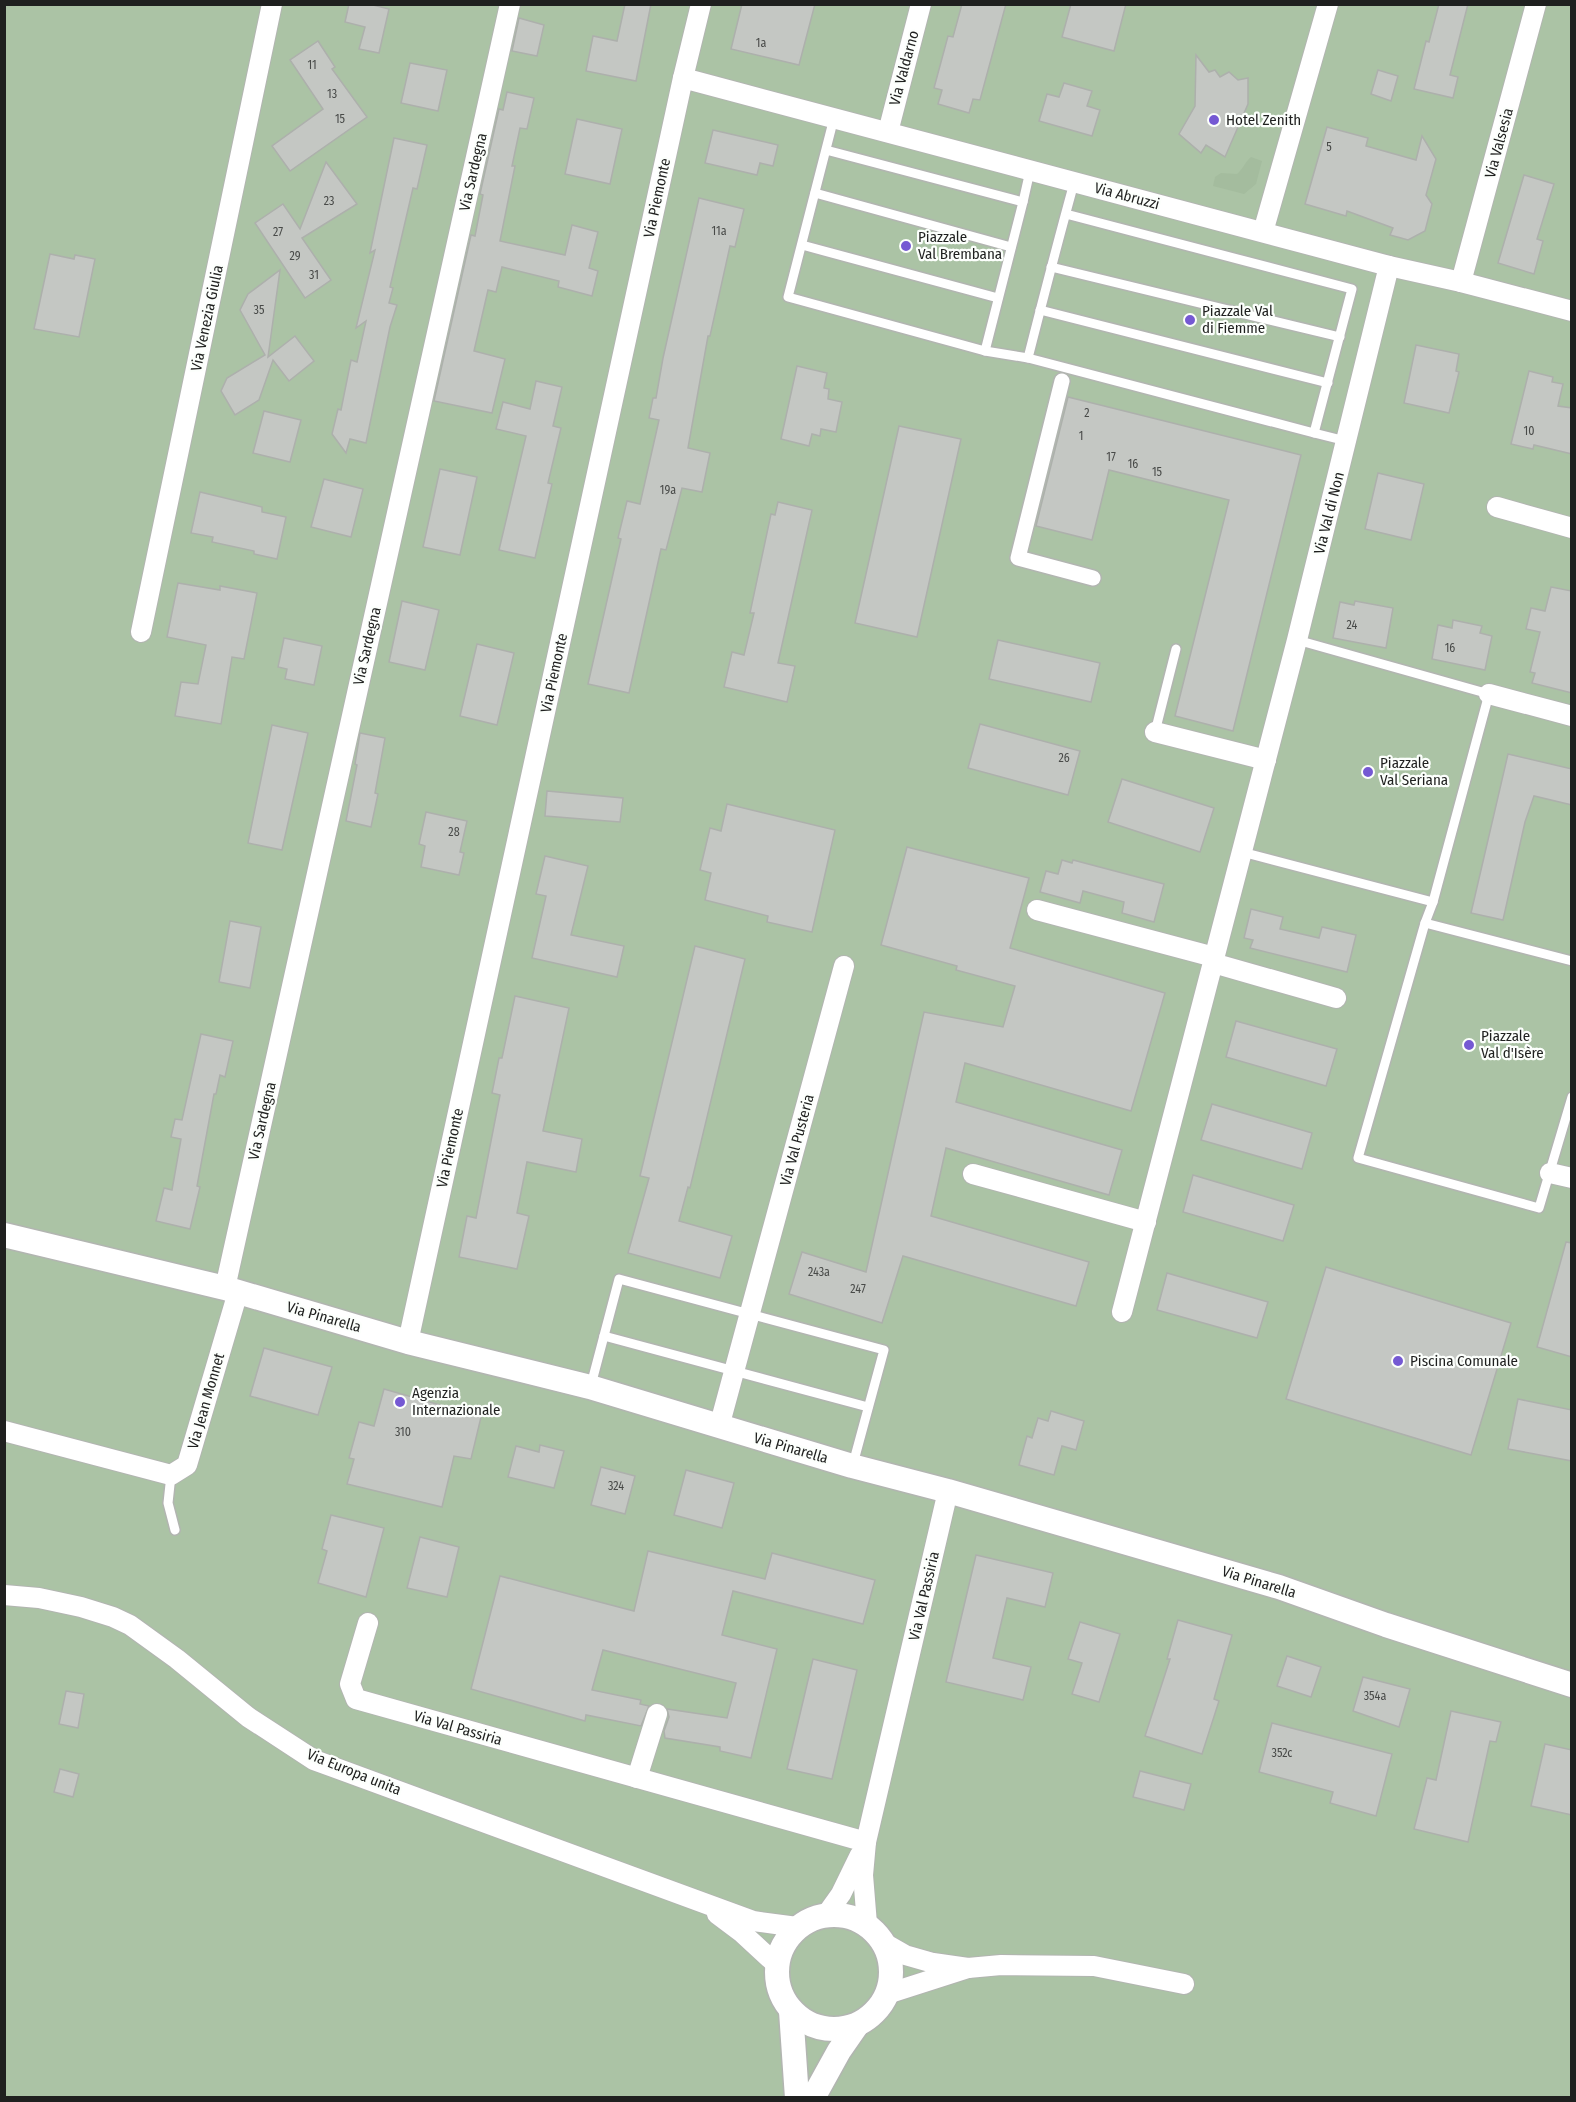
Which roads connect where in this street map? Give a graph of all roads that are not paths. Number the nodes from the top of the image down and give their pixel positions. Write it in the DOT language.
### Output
graph roads {
  1 [pos="272,4"];
  2 [pos="510,4"];
  3 [pos="701,4"];
  4 [pos="921,4"];
  5 [pos="1328,4"];
  6 [pos="1536,4"];
  7 [pos="683,78"];
  8 [pos="834,118"];
  9 [pos="888,132"];
  10 [pos="826,150"];
  11 [pos="1030,171"];
  12 [pos="1074,183"];
  13 [pos="815,193"];
  14 [pos="1023,202"];
  15 [pos="1066,214"];
  16 [pos="1263,232"];
  17 [pos="802,244"];
  18 [pos="1011,247"];
  19 [pos="1389,266"];
  20 [pos="1052,267"];
  21 [pos="1461,282"];
  22 [pos="999,298"];
  23 [pos="1040,310"];
  24 [pos="1572,311"];
  25 [pos="1340,337"];
  26 [pos="985,351"];
  27 [pos="1028,358"];
  28 [pos="1062,381"];
  29 [pos="1328,383"];
  30 [pos="1314,433"];
  31 [pos="1346,441"];
  32 [pos="1497,507"];
  33 [pos="1572,528"];
  34 [pos="1093,578"];
  35 [pos="141,632"];
  36 [pos="1297,640"];
  37 [pos="1176,649"];
  38 [pos="1489,694"];
  39 [pos="1572,716"];
  40 [pos="1155,732"];
  41 [pos="1266,760"];
  42 [pos="1242,852"];
  43 [pos="1433,902"];
  44 [pos="1037,910"];
  45 [pos="1425,923"];
  46 [pos="1214,960"];
  47 [pos="1572,961"];
  48 [pos="844,966"];
  49 [pos="1336,998"];
  50 [pos="1572,1097"];
  51 [pos="1550,1173"];
  52 [pos="973,1174"];
  53 [pos="1572,1178"];
  54 [pos="1146,1222"];
  55 [pos="4,1235"];
  56 [pos="232,1290"];
  57 [pos="1122,1312"];
  58 [pos="750,1314"];
  59 [pos="604,1336"];
  60 [pos="408,1341"];
  61 [pos="734,1371"];
  62 [pos="590,1387"];
  63 [pos="868,1407"];
  64 [pos="719,1427"];
  65 [pos="4,1431"];
  66 [pos="852,1466"];
  67 [pos="171,1475"];
  68 [pos="948,1491"];
  69 [pos="176,1530"];
  70 [pos="4,1588"];
  71 [pos="4,1595"];
  72 [pos="39,1598"];
  73 [pos="368,1623"];
  74 [pos="1572,1685"];
  75 [pos="657,1714"];
  76 [pos="637,1778"];
  77 [pos="866,1842"];
  78 [pos="696,1898"];
  79 [pos="826,1915"];
  80 [pos="867,1924"];
  81 [pos="797,1928"];
  82 [pos="884,1943"];
  83 [pos="777,1965"];
  84 [pos="968,1968"];
  85 [pos="1184,1984"];
  86 [pos="887,1995"];
  87 [pos="791,2011"];
  88 [pos="857,2025"];
  89 [pos="797,2097"];
  90 [pos="813,2097"];
  1 -- 35 [label="street, Via Venezia Giulia"];
  2 -- 56 [label="street, Via Sardegna"];
  3 -- 7 [label="street, Via Piemonte"];
  4 -- 9 [label="street, Via Valdarno"];
  5 -- 16 [label="street"];
  6 -- 21 [label="street, Via Valsesia"];
  7 -- 8 [label="street, Via Abruzzi"];
  7 -- 60 [label="street, Via Piemonte"];
  8 -- 9 [label="street, Via Abruzzi"];
  8 -- 10 [label="lane"];
  9 -- 11 [label="street, Via Abruzzi"];
  10 -- 13 [label="lane"];
  10 -- 14 [label="lane"];
  11 -- 12 [label="street, Via Abruzzi"];
  11 -- 14 [label="lane"];
  12 -- 15 [label="lane"];
  12 -- 16 [label="street, Via Abruzzi"];
  13 -- 17 [label="lane"];
  13 -- 18 [label="lane"];
  14 -- 18 [label="lane"];
  15 -- 20 [label="lane"];
  15 -- 25 [label="lane"];
  16 -- 19 [label="street, Via Abruzzi"];
  17 -- 22 [label="lane"];
  17 -- 26 [label="lane"];
  18 -- 22 [label="lane"];
  19 -- 21 [label="street, Via Abruzzi"];
  19 -- 31 [label="street, Via Val di Non"];
  20 -- 23 [label="lane"];
  20 -- 25 [label="lane"];
  21 -- 24 [label="street, Via Abruzzi"];
  22 -- 26 [label="lane"];
  23 -- 27 [label="lane"];
  23 -- 29 [label="lane"];
  25 -- 29 [label="lane"];
  26 -- 27 [label="lane"];
  27 -- 30 [label="lane"];
  28 -- 34 [label="street"];
  29 -- 30 [label="lane"];
  30 -- 31 [label="lane"];
  31 -- 36 [label="street, Via Val di Non"];
  32 -- 33 [label="street"];
  36 -- 38 [label="lane"];
  36 -- 41 [label="street, Via Val di Non"];
  37 -- 40 [label="lane"];
  38 -- 39 [label="street"];
  38 -- 43 [label="lane"];
  40 -- 41 [label="street"];
  41 -- 42 [label="street, Via Val di Non"];
  42 -- 43 [label="lane"];
  42 -- 46 [label="street, Via Val di Non"];
  43 -- 45 [label="lane"];
  44 -- 46 [label="street"];
  45 -- 47 [label="lane"];
  45 -- 51 [label="lane"];
  46 -- 49 [label="street"];
  46 -- 54 [label="street, Via Val di Non"];
  48 -- 58 [label="street, Via Val Pusteria"];
  50 -- 51 [label="lane"];
  51 -- 53 [label="street"];
  52 -- 54 [label="street"];
  54 -- 57 [label="street, Via Val di Non"];
  55 -- 56 [label="street, Via Pinarella"];
  56 -- 60 [label="street, Via Pinarella"];
  56 -- 67 [label="street, Via Jean Monnet"];
  58 -- 59 [label="lane"];
  58 -- 61 [label="street, Via Val Pusteria"];
  58 -- 63 [label="lane"];
  59 -- 61 [label="lane"];
  59 -- 62 [label="lane"];
  60 -- 62 [label="street, Via Pinarella"];
  61 -- 63 [label="lane"];
  61 -- 64 [label="street, Via Val Pusteria"];
  62 -- 64 [label="street, Via Pinarella"];
  63 -- 66 [label="lane"];
  64 -- 66 [label="street, Via Pinarella"];
  65 -- 67 [label="street"];
  66 -- 68 [label="street, Via Pinarella"];
  67 -- 69 [label="lane"];
  68 -- 74 [label="street, Via Pinarella"];
  68 -- 77 [label="street, Via Val Passiria"];
  70 -- 72 [label="street, Via Europa unita"];
  71 -- 72 [label="street, Via Europa unita"];
  72 -- 78 [label="street, Via Europa unita"];
  73 -- 76 [label="street, Via Val Passiria"];
  75 -- 76 [label="street"];
  76 -- 77 [label="street, Via Val Passiria"];
  77 -- 79 [label="street, Via Val Passiria"];
  77 -- 80 [label="street, Via Val Passiria"];
  78 -- 81 [label="street, Via Europa unita"];
  78 -- 83 [label="street, Via Europa unita"];
  79 -- 80 [label="street"];
  79 -- 81 [label="street"];
  80 -- 82 [label="street"];
  81 -- 83 [label="street"];
  82 -- 84 [label="street"];
  82 -- 86 [label="street"];
  83 -- 87 [label="street"];
  84 -- 85 [label="street"];
  84 -- 86 [label="street"];
  86 -- 88 [label="street"];
  87 -- 88 [label="street"];
  87 -- 89 [label="street"];
  88 -- 90 [label="street"];
}
